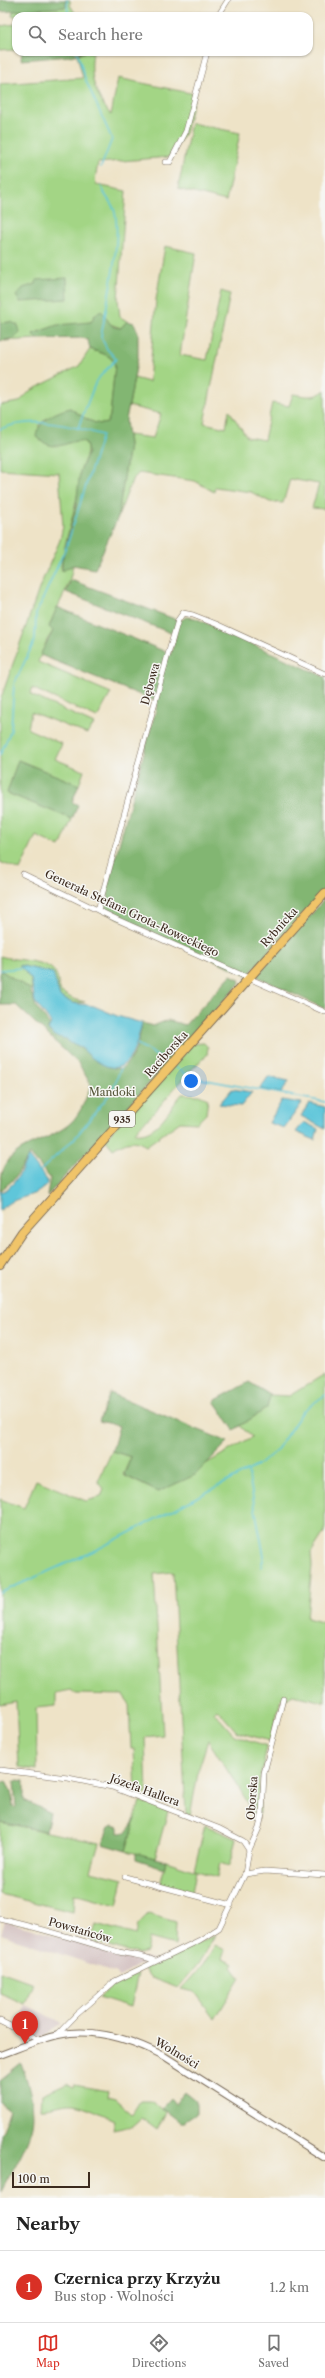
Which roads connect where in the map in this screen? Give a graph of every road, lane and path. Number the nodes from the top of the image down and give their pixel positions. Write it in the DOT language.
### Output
graph roads {
  1 [pos="228,0"];
  2 [pos="220,12"];
  3 [pos="206,56"];
  4 [pos="165,162"];
  5 [pos="325,674"];
  6 [pos="23,874"];
  7 [pos="325,892"];
  8 [pos="98,910"];
  9 [pos="249,977"];
  10 [pos="325,1012"];
  11 [pos="4,1254"];
  12 [pos="0,1264"];
  13 [pos="282,1699"];
  14 [pos="0,1770"];
  15 [pos="249,1850"];
  16 [pos="245,1874"];
  17 [pos="325,1875"];
  18 [pos="125,1877"];
  19 [pos="231,1905"];
  20 [pos="0,1919"];
  21 [pos="145,1956"];
  22 [pos="155,1961"];
  23 [pos="146,1964"];
  24 [pos="0,2021"];
  25 [pos="56,2036"];
  26 [pos="41,2041"];
  27 [pos="0,2055"];
  28 [pos="325,2158"];
  1 -- 2 [label="street"];
  3 -- 4 [label="street"];
  5 -- 8 [label="street, Dębowa"];
  6 -- 8 [label="street, Generała Stefana Grota-Roweckiego"];
  7 -- 9 [label="main road, Rybnicka / 935"];
  8 -- 9 [label="street, Generała Stefana Grota-Roweckiego"];
  9 -- 10 [label="street"];
  9 -- 11 [label="main road, Raciborska / 935"];
  11 -- 12 [label="main road, Raciborska / 935"];
  13 -- 15 [label="street, Oborska"];
  14 -- 15 [label="street, Józefa Hallera"];
  15 -- 16 [label="street, Oborska"];
  16 -- 17 [label="street"];
  16 -- 19 [label="street"];
  18 -- 19 [label="street"];
  19 -- 22 [label="street"];
  20 -- 21 [label="street, Powstańców"];
  21 -- 22 [label="street, Powstańców"];
  21 -- 23 [label="street"];
  22 -- 23 [label="street"];
  23 -- 25 [label="street"];
  24 -- 26 [label="street"];
  25 -- 26 [label="street, Wolności"];
  25 -- 28 [label="street, Wolności"];
  26 -- 27 [label="street, Wolności"];
}
